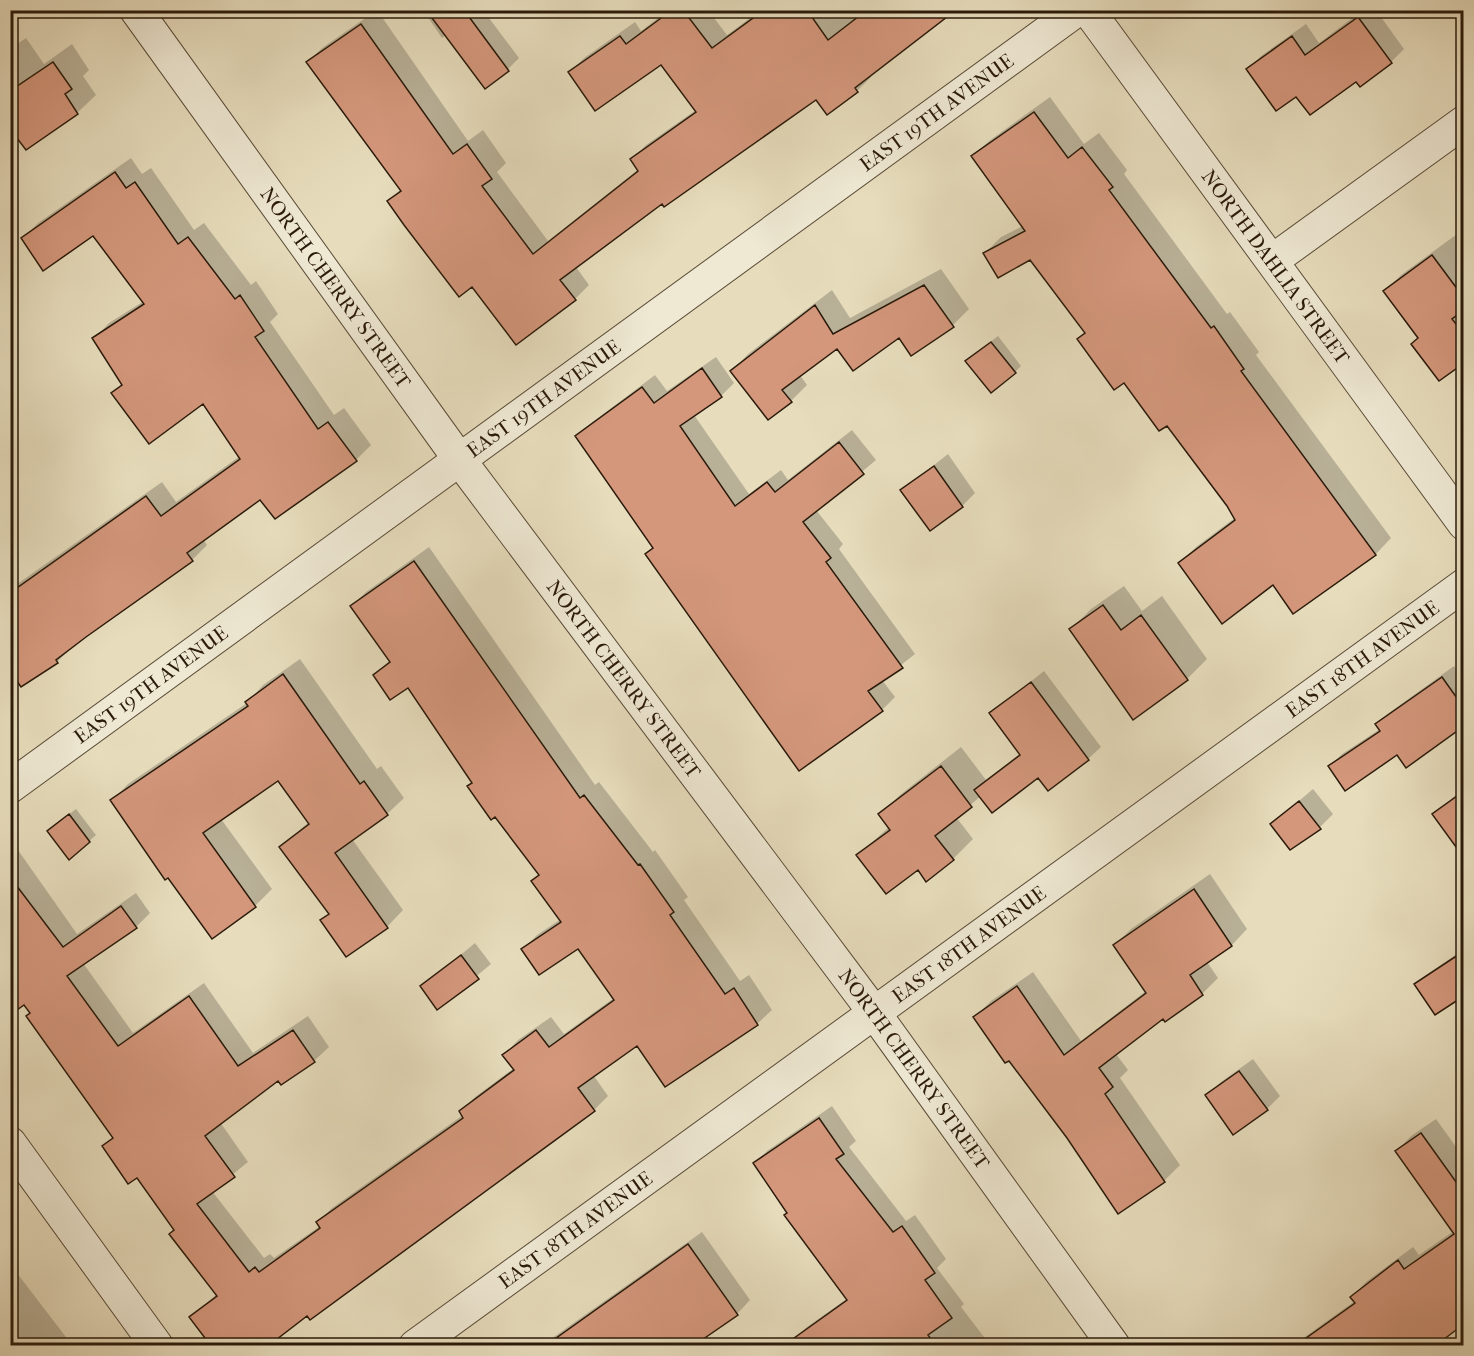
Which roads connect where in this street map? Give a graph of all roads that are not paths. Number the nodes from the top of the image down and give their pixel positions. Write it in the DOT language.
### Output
graph roads {
  1 [pos="136,10"];
  2 [pos="1077,10"];
  3 [pos="1088,10"];
  4 [pos="1464,122"];
  5 [pos="1273,260"];
  6 [pos="459,459"];
  7 [pos="1464,524"];
  8 [pos="1464,585"];
  9 [pos="10,787"];
  10 [pos="873,1011"];
  11 [pos="10,1143"];
  12 [pos="157,1346"];
  13 [pos="415,1346"];
  14 [pos="1114,1346"];
  1 -- 6 [label="street, NORTH CHERRY STREET"];
  2 -- 6 [label="street, EAST 19TH AVENUE"];
  3 -- 5 [label="street, NORTH DAHLIA STREET"];
  4 -- 5 [label="street"];
  5 -- 7 [label="street, NORTH DAHLIA STREET"];
  6 -- 9 [label="street, EAST 19TH AVENUE"];
  6 -- 10 [label="street, NORTH CHERRY STREET"];
  8 -- 10 [label="street, EAST 18TH AVENUE"];
  10 -- 13 [label="street, EAST 18TH AVENUE"];
  10 -- 14 [label="street, NORTH CHERRY STREET"];
  11 -- 12 [label="street"];
}
